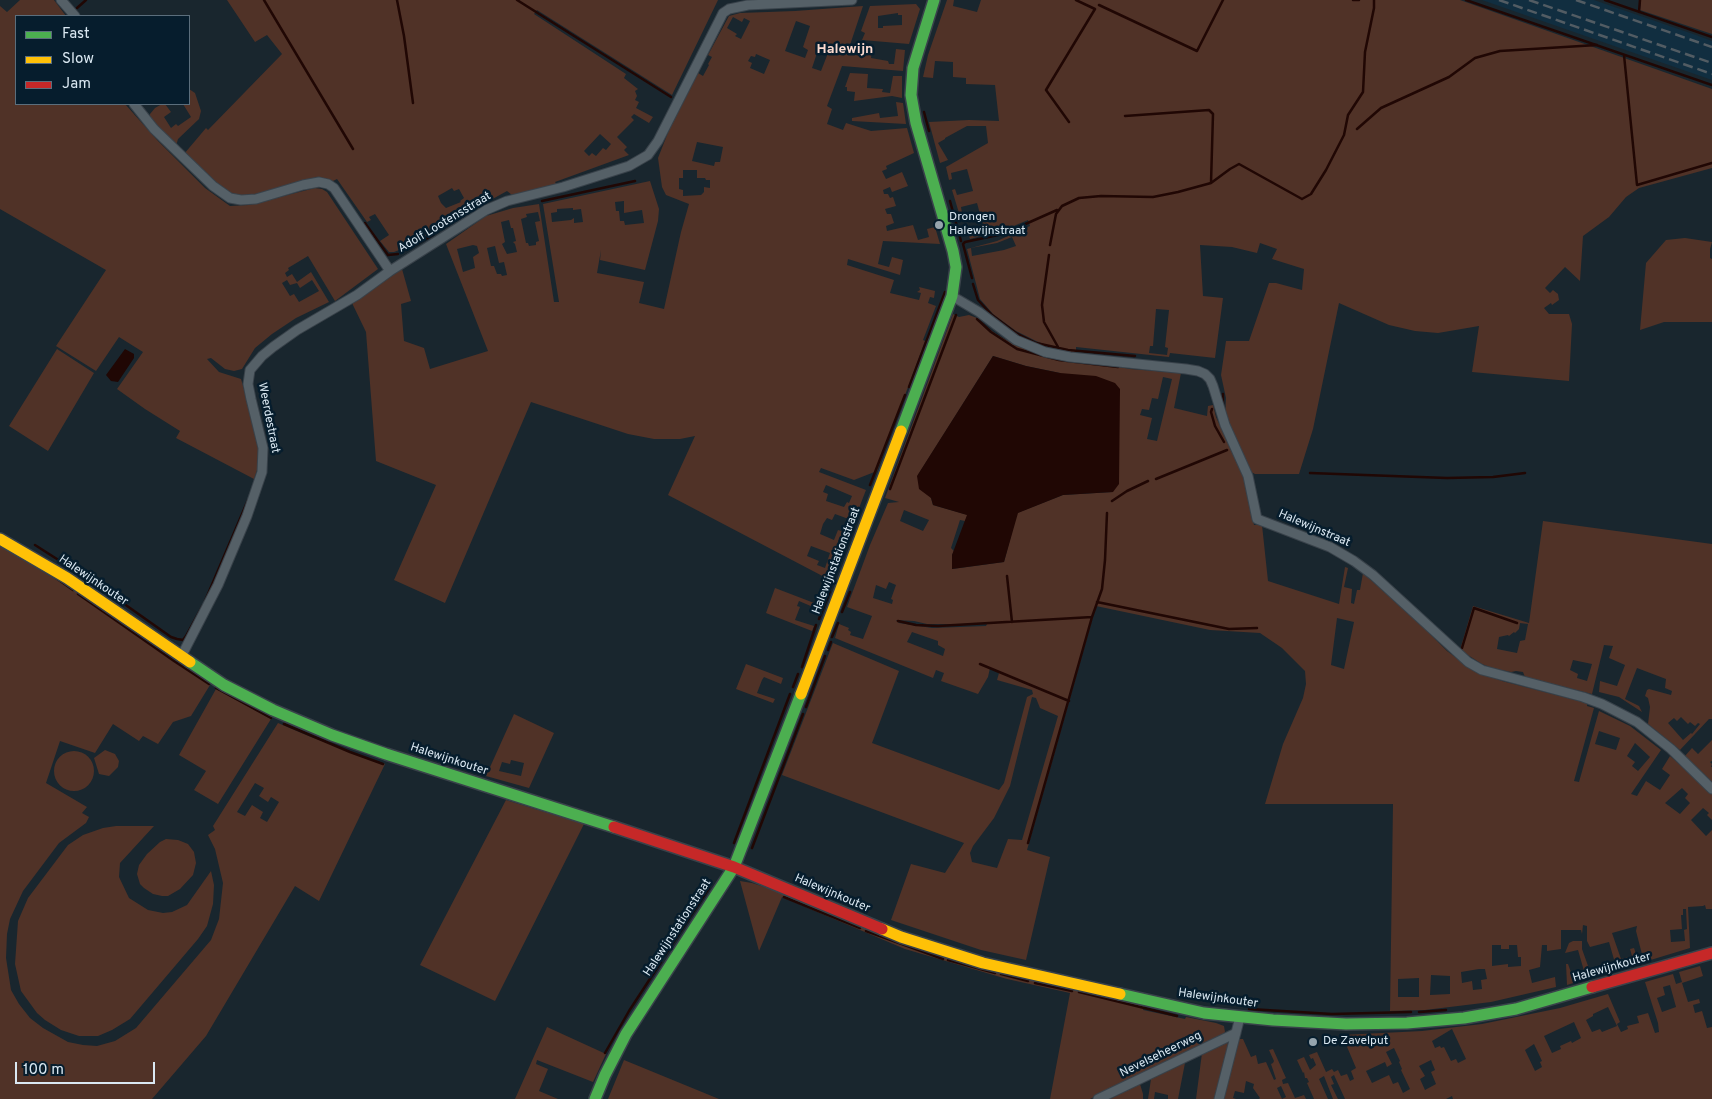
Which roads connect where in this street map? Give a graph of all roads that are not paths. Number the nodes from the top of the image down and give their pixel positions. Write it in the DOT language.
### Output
graph roads {
  1 [pos="61,0"];
  2 [pos="852,0"];
  3 [pos="930,1"];
  4 [pos="74,15"];
  5 [pos="135,105"];
  6 [pos="390,271"];
  7 [pos="952,296"];
  8 [pos="0,539"];
  9 [pos="181,657"];
  10 [pos="1712,789"];
  11 [pos="734,867"];
  12 [pos="1712,953"];
  13 [pos="1240,1017"];
  14 [pos="1236,1033"];
  15 [pos="596,1099"];
  16 [pos="1098,1099"];
  17 [pos="1219,1099"];
  1 -- 4 [label="street"];
  2 -- 6 [label="street, Adolf Lootensstraat"];
  3 -- 7 [label="street, Halewijnstationstraat"];
  5 -- 6 [label="street"];
  6 -- 9 [label="street, Weerdestraat"];
  7 -- 10 [label="street, Halewijnstraat"];
  7 -- 11 [label="street, Halewijnstationstraat"];
  8 -- 9 [label="street, Halewijnkouter"];
  9 -- 11 [label="street, Halewijnkouter"];
  11 -- 13 [label="street, Halewijnkouter"];
  11 -- 15 [label="street, Halewijnstationstraat"];
  12 -- 13 [label="street, Halewijnkouter"];
  13 -- 14 [label="street"];
  14 -- 16 [label="street, Nevelseheerweg"];
  14 -- 17 [label="street"];
}
